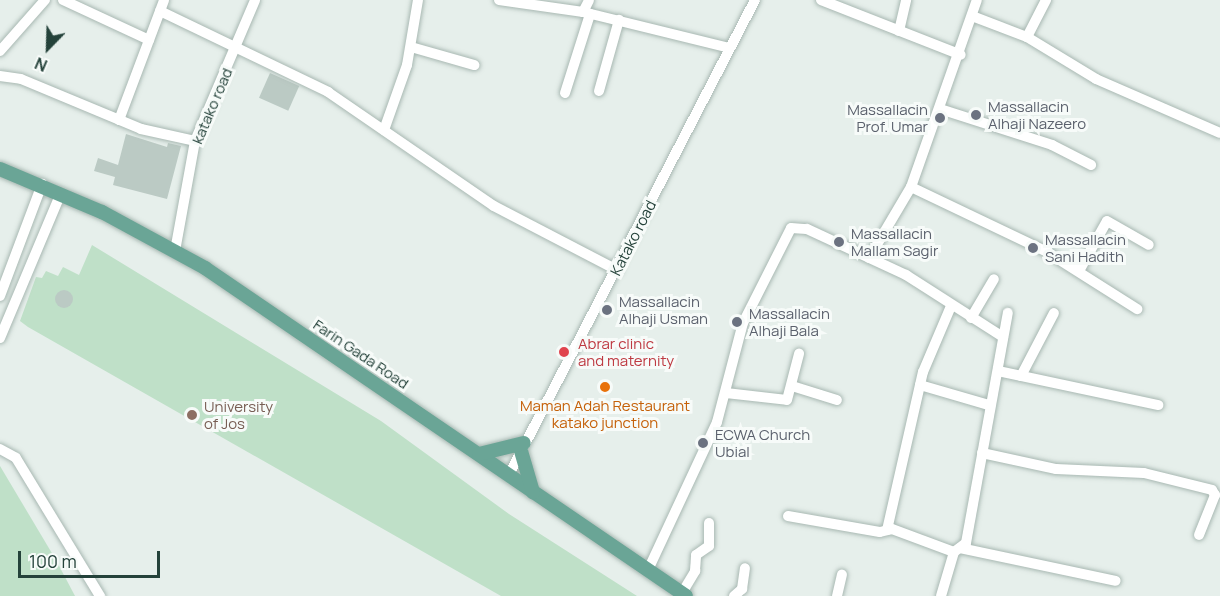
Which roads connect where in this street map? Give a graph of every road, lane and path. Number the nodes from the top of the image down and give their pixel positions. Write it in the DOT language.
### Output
graph roads {
  1 [pos="45,0"];
  2 [pos="63,0"];
  3 [pos="164,0"];
  4 [pos="255,0"];
  5 [pos="418,0"];
  6 [pos="499,0"];
  7 [pos="589,0"];
  8 [pos="755,0"];
  9 [pos="821,0"];
  10 [pos="906,0"];
  11 [pos="977,0"];
  12 [pos="1046,0"];
  13 [pos="160,11"];
  14 [pos="586,13"];
  15 [pos="972,16"];
  16 [pos="619,20"];
  17 [pos="899,31"];
  18 [pos="1027,37"];
  19 [pos="149,40"];
  20 [pos="411,47"];
  21 [pos="730,48"];
  22 [pos="237,50"];
  23 [pos="0,51"];
  24 [pos="961,55"];
  25 [pos="474,65"];
  26 [pos="0,76"];
  27 [pos="599,91"];
  28 [pos="565,93"];
  29 [pos="940,109"];
  30 [pos="119,120"];
  31 [pos="384,130"];
  32 [pos="1220,133"];
  33 [pos="195,141"];
  34 [pos="1091,165"];
  35 [pos="0,169"];
  36 [pos="42,184"];
  37 [pos="911,187"];
  38 [pos="61,193"];
  39 [pos="1149,245"];
  40 [pos="175,251"];
  41 [pos="869,258"];
  42 [pos="617,270"];
  43 [pos="1079,271"];
  44 [pos="994,279"];
  45 [pos="0,296"];
  46 [pos="951,306"];
  47 [pos="1137,309"];
  48 [pos="1008,313"];
  49 [pos="1054,313"];
  50 [pos="971,318"];
  51 [pos="1003,337"];
  52 [pos="0,338"];
  53 [pos="799,354"];
  54 [pos="998,371"];
  55 [pos="1021,376"];
  56 [pos="920,385"];
  57 [pos="792,386"];
  58 [pos="726,393"];
  59 [pos="837,400"];
  60 [pos="989,405"];
  61 [pos="1158,405"];
  62 [pos="523,447"];
  63 [pos="0,449"];
  64 [pos="982,453"];
  65 [pos="479,454"];
  66 [pos="509,475"];
  67 [pos="533,492"];
  68 [pos="788,516"];
  69 [pos="709,523"];
  70 [pos="887,530"];
  71 [pos="1199,535"];
  72 [pos="957,550"];
  73 [pos="745,568"];
  74 [pos="648,570"];
  75 [pos="842,575"];
  76 [pos="1116,581"];
  77 [pos="684,594"];
  78 [pos="100,596"];
  79 [pos="734,596"];
  80 [pos="837,596"];
  81 [pos="941,596"];
  1 -- 23 [label="street"];
  2 -- 19 [label="street"];
  3 -- 13 [label="street"];
  4 -- 22 [label="street, katako road"];
  5 -- 20 [label="street"];
  6 -- 14 [label="street"];
  7 -- 14 [label="street"];
  8 -- 21 [label="street, Katako road"];
  9 -- 17 [label="street"];
  10 -- 17 [label="street"];
  11 -- 15 [label="street"];
  12 -- 18 [label="street"];
  13 -- 19 [label="street"];
  13 -- 22 [label="street"];
  14 -- 16 [label="street"];
  14 -- 28 [label="street"];
  15 -- 18 [label="street"];
  15 -- 24 [label="street"];
  16 -- 21 [label="street"];
  16 -- 27 [label="street"];
  17 -- 24 [label="street"];
  18 -- 32 [label="street"];
  19 -- 30 [label="street"];
  20 -- 25 [label="street"];
  20 -- 31 [label="street"];
  21 -- 42 [label="street, Katako road"];
  22 -- 31 [label="street"];
  22 -- 33 [label="street, katako road"];
  24 -- 29 [label="street"];
  26 -- 30 [label="street"];
  29 -- 34 [label="street"];
  29 -- 37 [label="street"];
  30 -- 33 [label="street"];
  31 -- 42 [label="street"];
  33 -- 40 [label="street, katako road"];
  35 -- 36 [label="main road, Farin Gada Road"];
  36 -- 38 [label="main road, Farin Gada Road"];
  36 -- 45 [label="street"];
  37 -- 41 [label="street"];
  37 -- 43 [label="street"];
  38 -- 40 [label="main road, Farin Gada Road"];
  38 -- 52 [label="street"];
  39 -- 43 [label="street"];
  40 -- 65 [label="main road, Farin Gada Road"];
  41 -- 46 [label="street"];
  41 -- 58 [label="street"];
  42 -- 62 [label="street, Katako road"];
  43 -- 47 [label="street"];
  44 -- 50 [label="street"];
  46 -- 50 [label="street"];
  46 -- 56 [label="street"];
  48 -- 51 [label="street"];
  49 -- 55 [label="street"];
  50 -- 51 [label="street"];
  51 -- 54 [label="street"];
  53 -- 57 [label="street"];
  54 -- 55 [label="street"];
  54 -- 60 [label="street"];
  55 -- 61 [label="street"];
  56 -- 60 [label="street"];
  56 -- 70 [label="street"];
  57 -- 58 [label="street"];
  57 -- 59 [label="street"];
  58 -- 74 [label="street"];
  60 -- 64 [label="street"];
  62 -- 65 [label="main road"];
  62 -- 66 [label="street, Katako road"];
  62 -- 67 [label="main road"];
  63 -- 78 [label="street"];
  64 -- 71 [label="street"];
  64 -- 72 [label="street"];
  65 -- 66 [label="main road, Farin Gada Road"];
  66 -- 67 [label="main road, Farin Gada Road"];
  67 -- 74 [label="main road, Farin Gada Road"];
  68 -- 70 [label="street"];
  69 -- 77 [label="street"];
  70 -- 72 [label="street"];
  72 -- 76 [label="street"];
  72 -- 81 [label="street"];
  73 -- 79 [label="street"];
  74 -- 77 [label="main road, Farin Gada Road"];
  75 -- 80 [label="street"];
}
